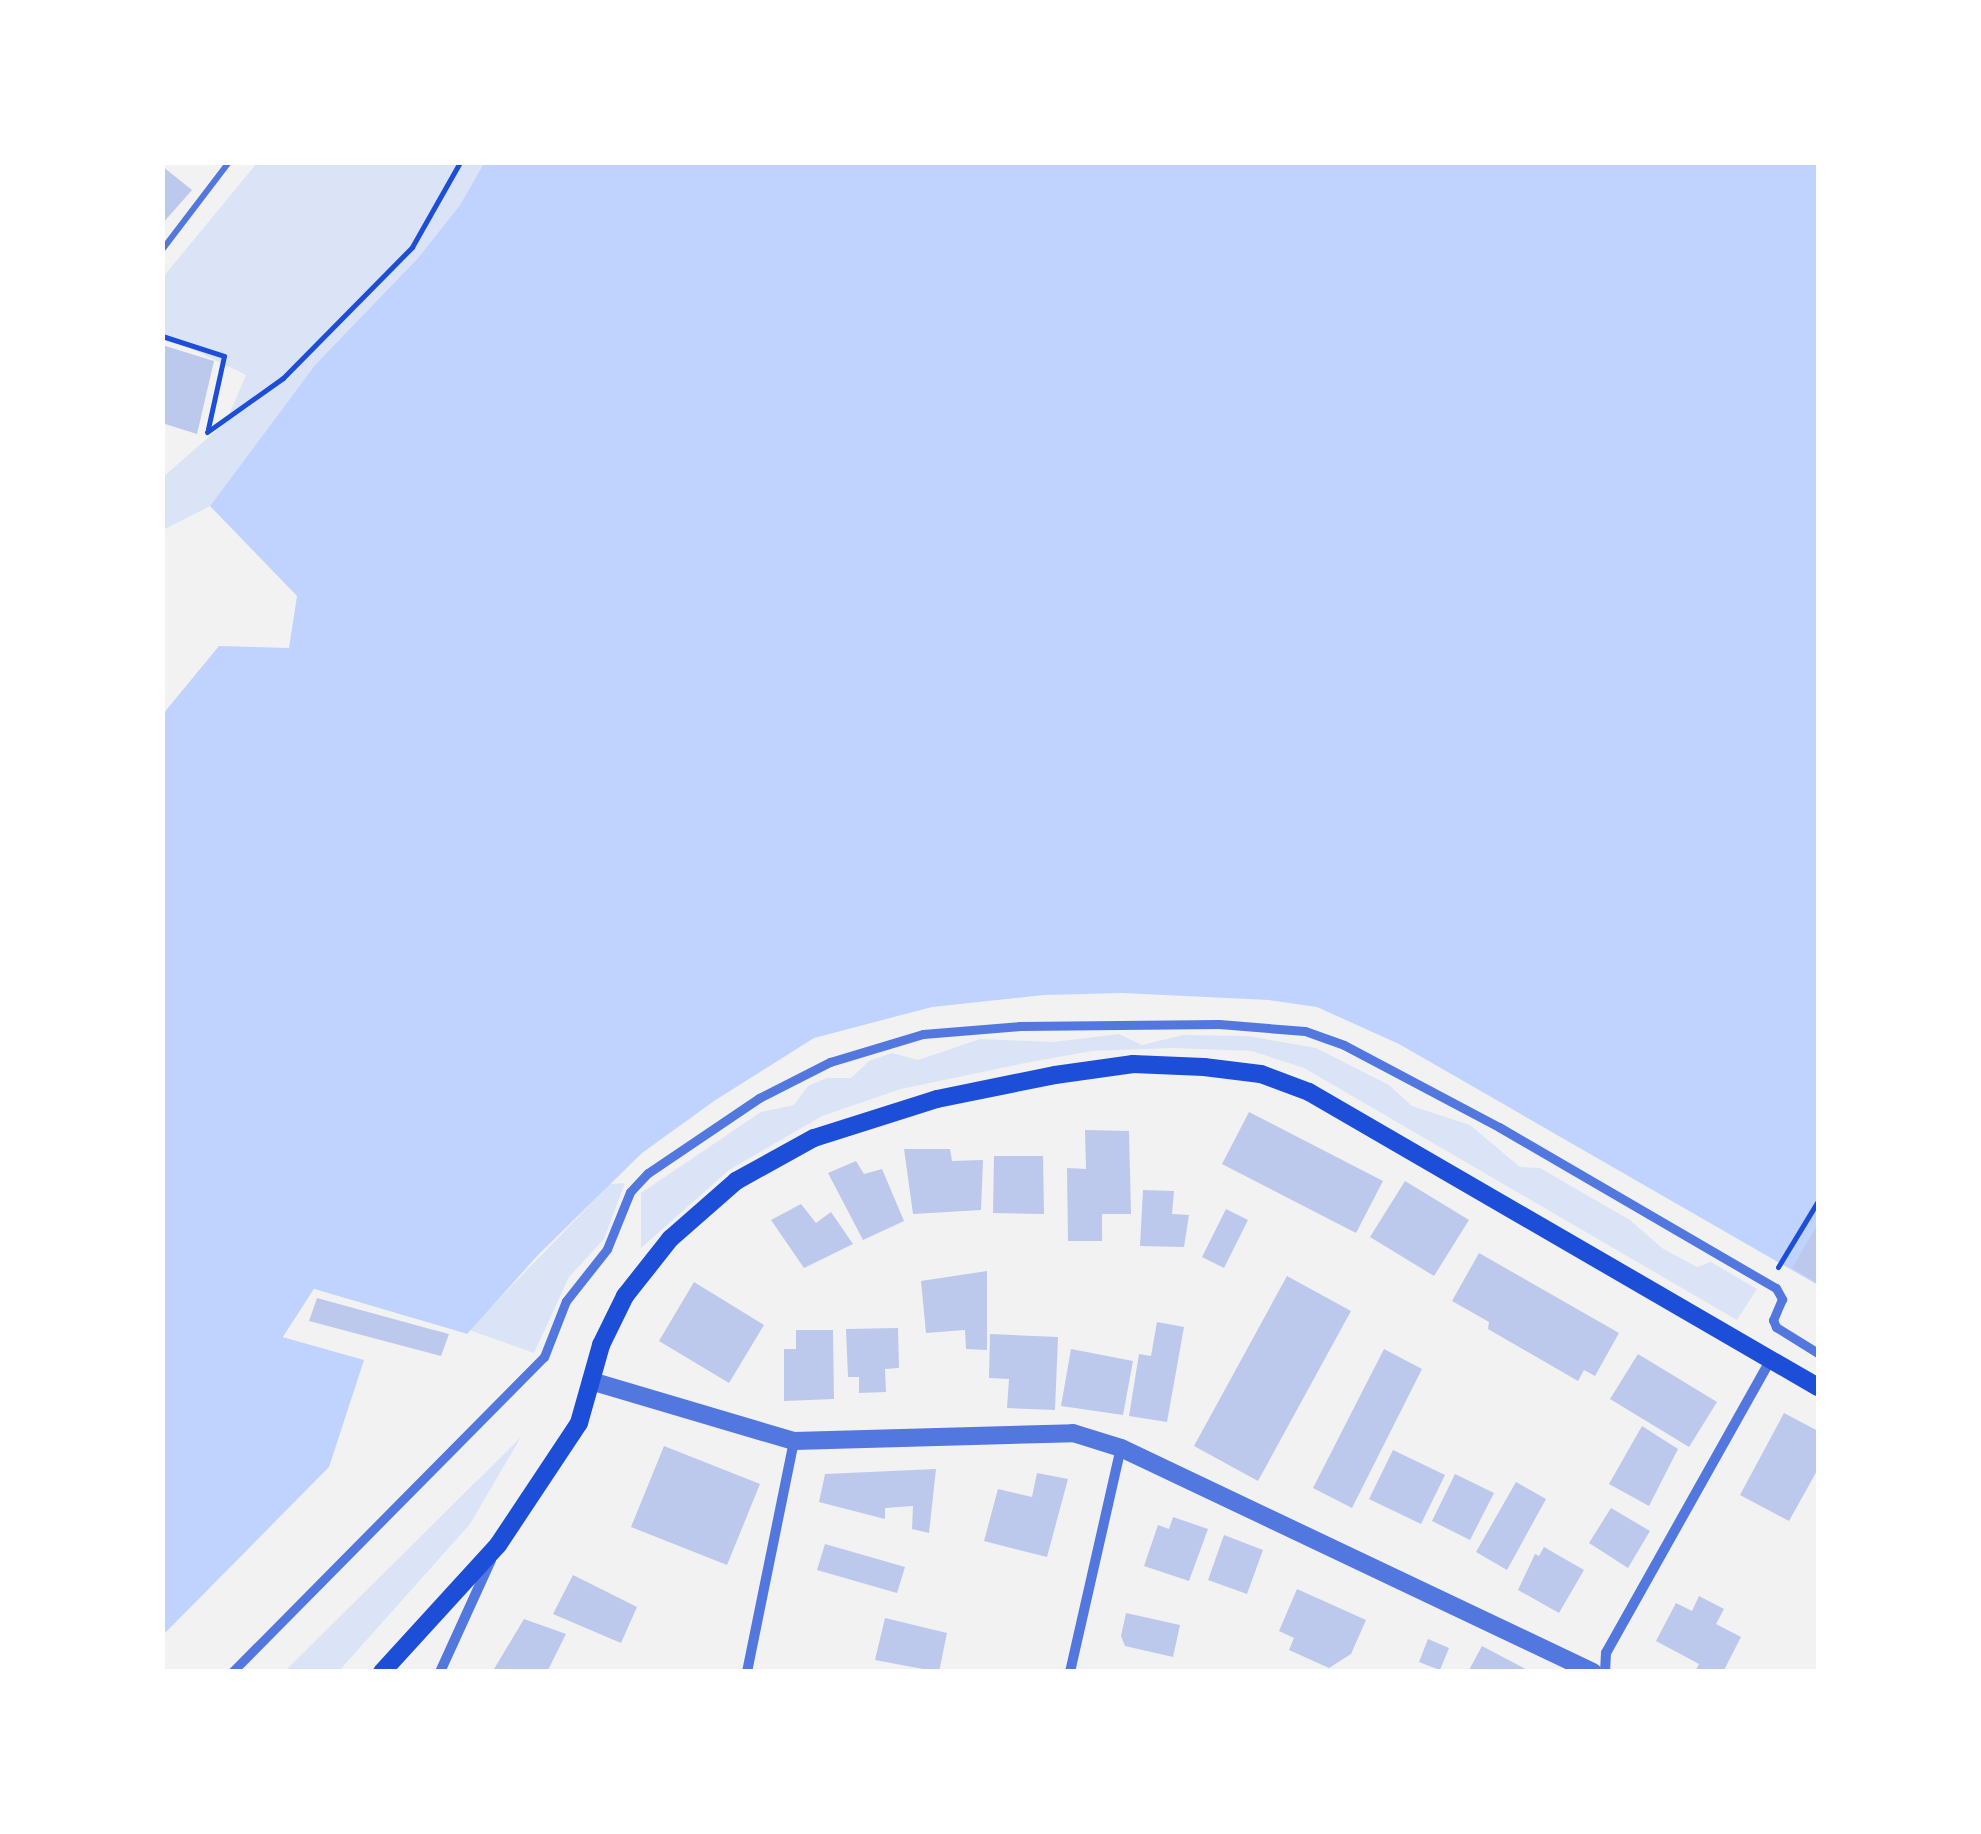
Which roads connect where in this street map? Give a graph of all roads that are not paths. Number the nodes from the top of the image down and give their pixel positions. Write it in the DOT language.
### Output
graph roads {
  1 [pos="229,162"];
  2 [pos="162,250"];
  3 [pos="1818,1353"];
  4 [pos="1771,1359"];
  5 [pos="590,1381"];
  6 [pos="1818,1386"];
  7 [pos="794,1440"];
  8 [pos="1121,1448"];
  9 [pos="498,1545"];
  10 [pos="232,1672"];
  11 [pos="382,1672"];
  12 [pos="440,1672"];
  13 [pos="747,1672"];
  14 [pos="1070,1672"];
  15 [pos="1592,1672"];
  16 [pos="1605,1672"];
  1 -- 2 [label="lane"];
  3 -- 10 [label="street"];
  4 -- 5 [label="main road"];
  4 -- 6 [label="main road"];
  4 -- 16 [label="street"];
  5 -- 7 [label="street"];
  5 -- 9 [label="main road"];
  7 -- 8 [label="street"];
  7 -- 13 [label="street"];
  8 -- 14 [label="street"];
  8 -- 15 [label="street"];
  9 -- 11 [label="main road"];
  9 -- 12 [label="street"];
}
